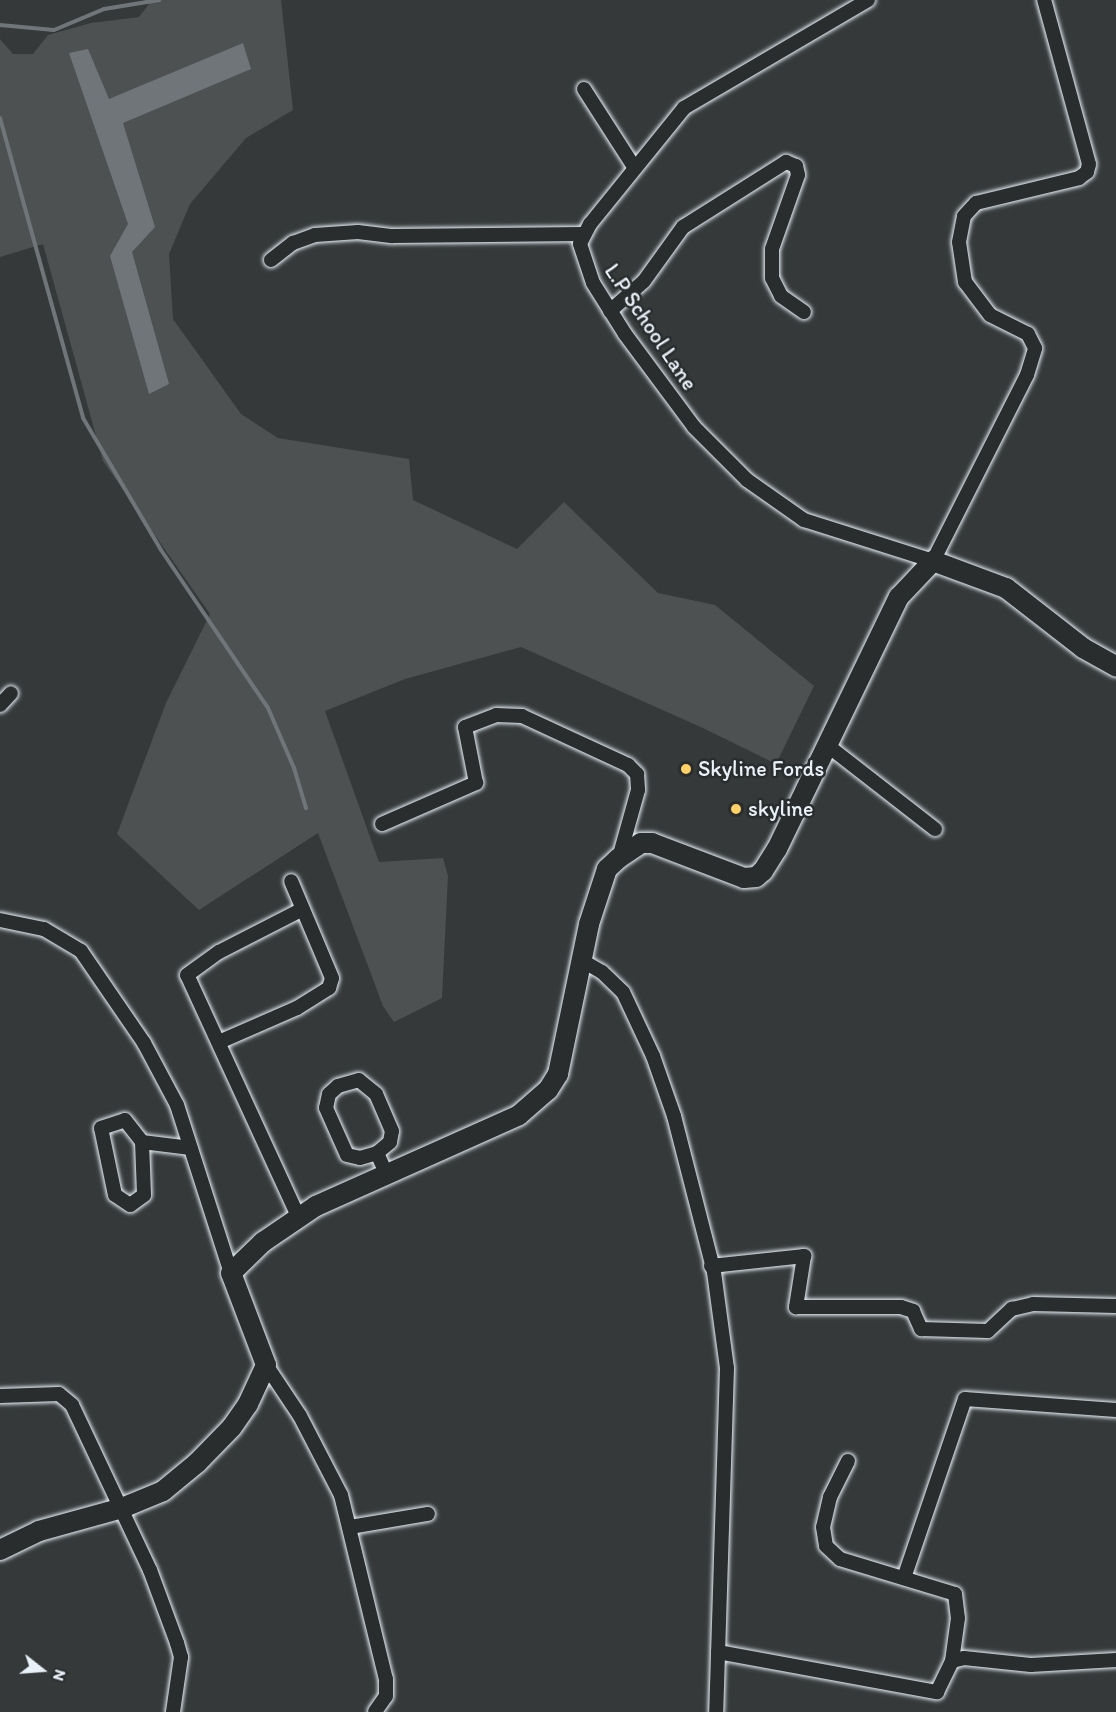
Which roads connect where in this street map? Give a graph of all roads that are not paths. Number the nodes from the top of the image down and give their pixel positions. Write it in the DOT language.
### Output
graph roads {
  1 [pos="868,0"];
  2 [pos="1044,0"];
  3 [pos="843,6"];
  4 [pos="584,89"];
  5 [pos="634,167"];
  6 [pos="583,234"];
  7 [pos="271,260"];
  8 [pos="610,311"];
  9 [pos="804,312"];
  10 [pos="933,561"];
  11 [pos="1114,668"];
  12 [pos="10,693"];
  13 [pos="0,705"];
  14 [pos="827,745"];
  15 [pos="382,824"];
  16 [pos="935,829"];
  17 [pos="619,858"];
  18 [pos="291,882"];
  19 [pos="301,910"];
  20 [pos="0,920"];
  21 [pos="581,960"];
  22 [pos="219,1042"];
  23 [pos="142,1142"];
  24 [pos="191,1148"];
  25 [pos="377,1153"];
  26 [pos="386,1173"];
  27 [pos="298,1216"];
  28 [pos="711,1266"];
  29 [pos="231,1273"];
  30 [pos="1116,1306"];
  31 [pos="266,1365"];
  32 [pos="0,1396"];
  33 [pos="1116,1410"];
  34 [pos="848,1461"];
  35 [pos="122,1508"];
  36 [pos="428,1514"];
  37 [pos="350,1527"];
  38 [pos="0,1550"];
  39 [pos="904,1578"];
  40 [pos="718,1652"];
  41 [pos="1116,1660"];
  42 [pos="952,1661"];
  43 [pos="173,1712"];
  44 [pos="375,1712"];
  45 [pos="716,1712"];
  1 -- 3 [label="street"];
  2 -- 10 [label="street"];
  3 -- 5 [label="street"];
  4 -- 5 [label="street"];
  5 -- 6 [label="street"];
  6 -- 7 [label="street"];
  6 -- 8 [label="street, L.P School Lane"];
  8 -- 9 [label="street"];
  8 -- 10 [label="street, L.P School Lane"];
  10 -- 11 [label="main road"];
  10 -- 14 [label="main road"];
  12 -- 13 [label="street"];
  14 -- 16 [label="street"];
  14 -- 17 [label="main road"];
  15 -- 17 [label="street"];
  17 -- 21 [label="main road"];
  18 -- 19 [label="street"];
  19 -- 22 [label="street"];
  19 -- 22 [label="street"];
  20 -- 24 [label="street"];
  21 -- 26 [label="main road"];
  21 -- 28 [label="street"];
  22 -- 27 [label="street"];
  23 -- 23 [label="street"];
  23 -- 24 [label="street"];
  24 -- 29 [label="street"];
  25 -- 25 [label="street"];
  25 -- 26 [label="street"];
  26 -- 27 [label="main road"];
  27 -- 29 [label="main road"];
  28 -- 30 [label="street"];
  28 -- 40 [label="street"];
  29 -- 31 [label="main road"];
  31 -- 35 [label="main road"];
  31 -- 37 [label="street"];
  32 -- 35 [label="street"];
  33 -- 39 [label="street"];
  34 -- 39 [label="street"];
  35 -- 38 [label="main road"];
  35 -- 43 [label="street"];
  36 -- 37 [label="street"];
  37 -- 44 [label="street"];
  39 -- 42 [label="street"];
  40 -- 42 [label="street"];
  40 -- 45 [label="street"];
  41 -- 42 [label="street"];
}
